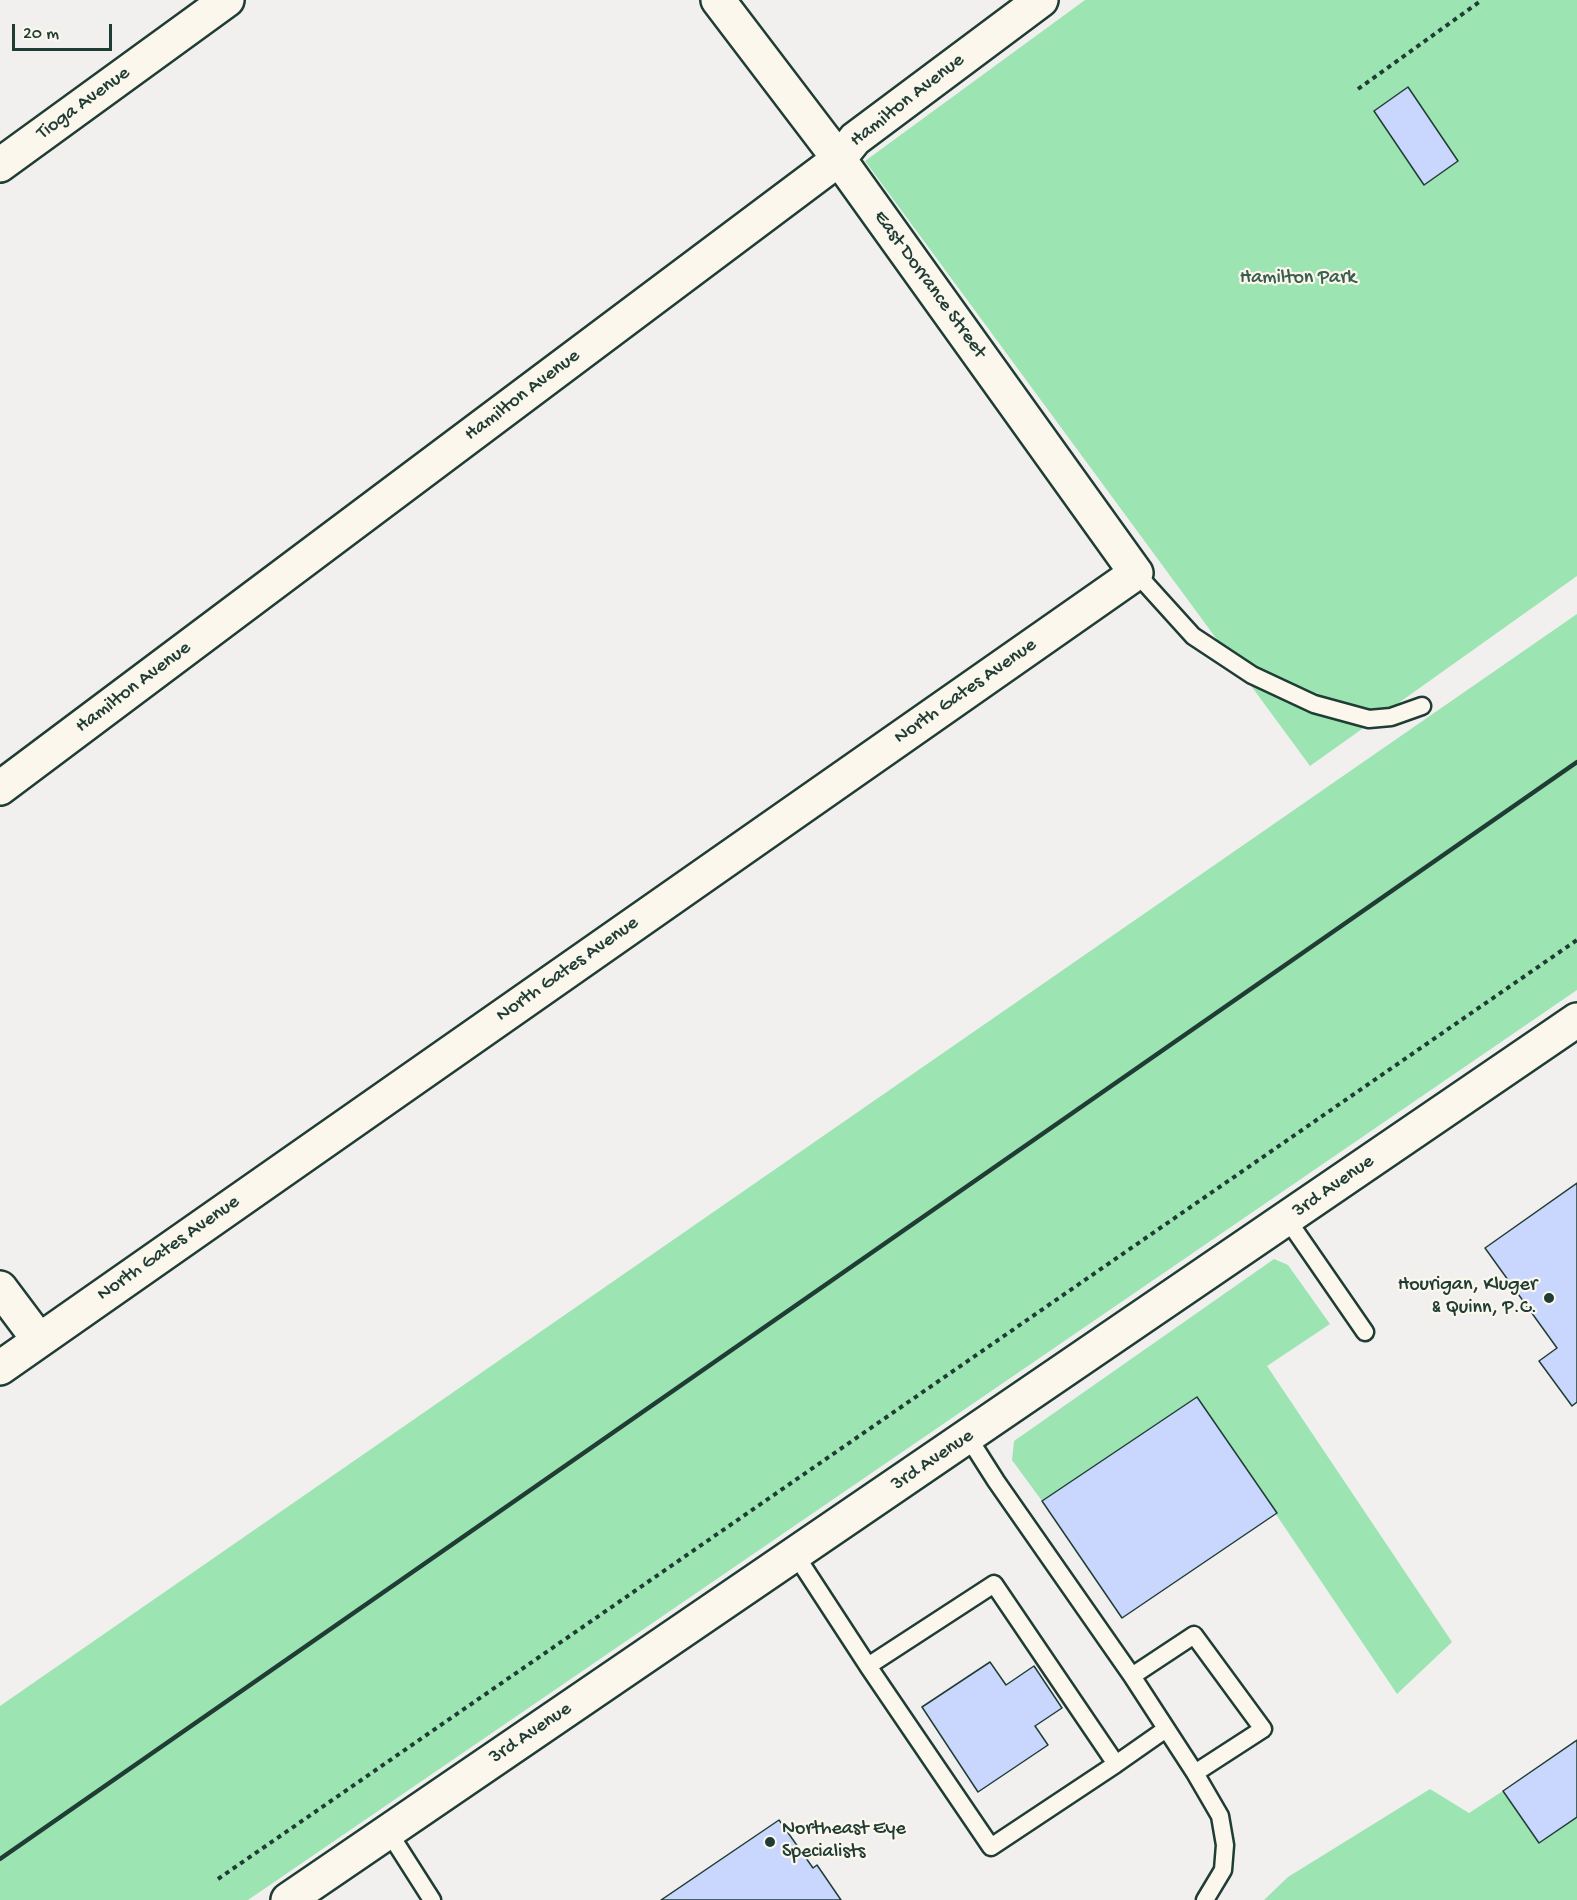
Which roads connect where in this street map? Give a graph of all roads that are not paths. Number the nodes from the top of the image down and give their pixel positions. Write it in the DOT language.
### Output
graph roads {
  1 [pos="227,0"];
  2 [pos="718,0"];
  3 [pos="1041,0"];
  4 [pos="839,159"];
  5 [pos="0,165"];
  6 [pos="1136,573"];
  7 [pos="1422,706"];
  8 [pos="0,788"];
  9 [pos="1577,1020"];
  10 [pos="1287,1219"];
  11 [pos="0,1288"];
  12 [pos="1365,1332"];
  13 [pos="39,1340"];
  14 [pos="0,1368"];
  15 [pos="968,1437"];
  16 [pos="795,1554"];
  17 [pos="868,1666"];
  18 [pos="1132,1676"];
  19 [pos="1166,1729"];
  20 [pos="1116,1764"];
  21 [pos="1195,1773"];
  22 [pos="388,1832"];
  23 [pos="288,1900"];
  24 [pos="432,1900"];
  25 [pos="1205,1900"];
  1 -- 5 [label="street, Tioga Avenue"];
  2 -- 4 [label="street, East Dorrance Street"];
  3 -- 4 [label="street, Hamilton Avenue"];
  4 -- 6 [label="street, East Dorrance Street"];
  4 -- 8 [label="street, Hamilton Avenue"];
  6 -- 7 [label="lane"];
  6 -- 13 [label="street, North Gates Avenue"];
  9 -- 10 [label="street, 3rd Avenue"];
  10 -- 12 [label="lane"];
  10 -- 15 [label="street, 3rd Avenue"];
  11 -- 13 [label="street"];
  13 -- 14 [label="street, North Gates Avenue"];
  15 -- 16 [label="street, 3rd Avenue"];
  15 -- 18 [label="lane"];
  16 -- 17 [label="lane"];
  16 -- 22 [label="street, 3rd Avenue"];
  17 -- 20 [label="lane"];
  17 -- 20 [label="lane"];
  18 -- 19 [label="lane"];
  18 -- 21 [label="lane"];
  19 -- 20 [label="lane"];
  19 -- 21 [label="lane"];
  21 -- 25 [label="lane"];
  22 -- 23 [label="street, 3rd Avenue"];
  22 -- 24 [label="lane"];
}
